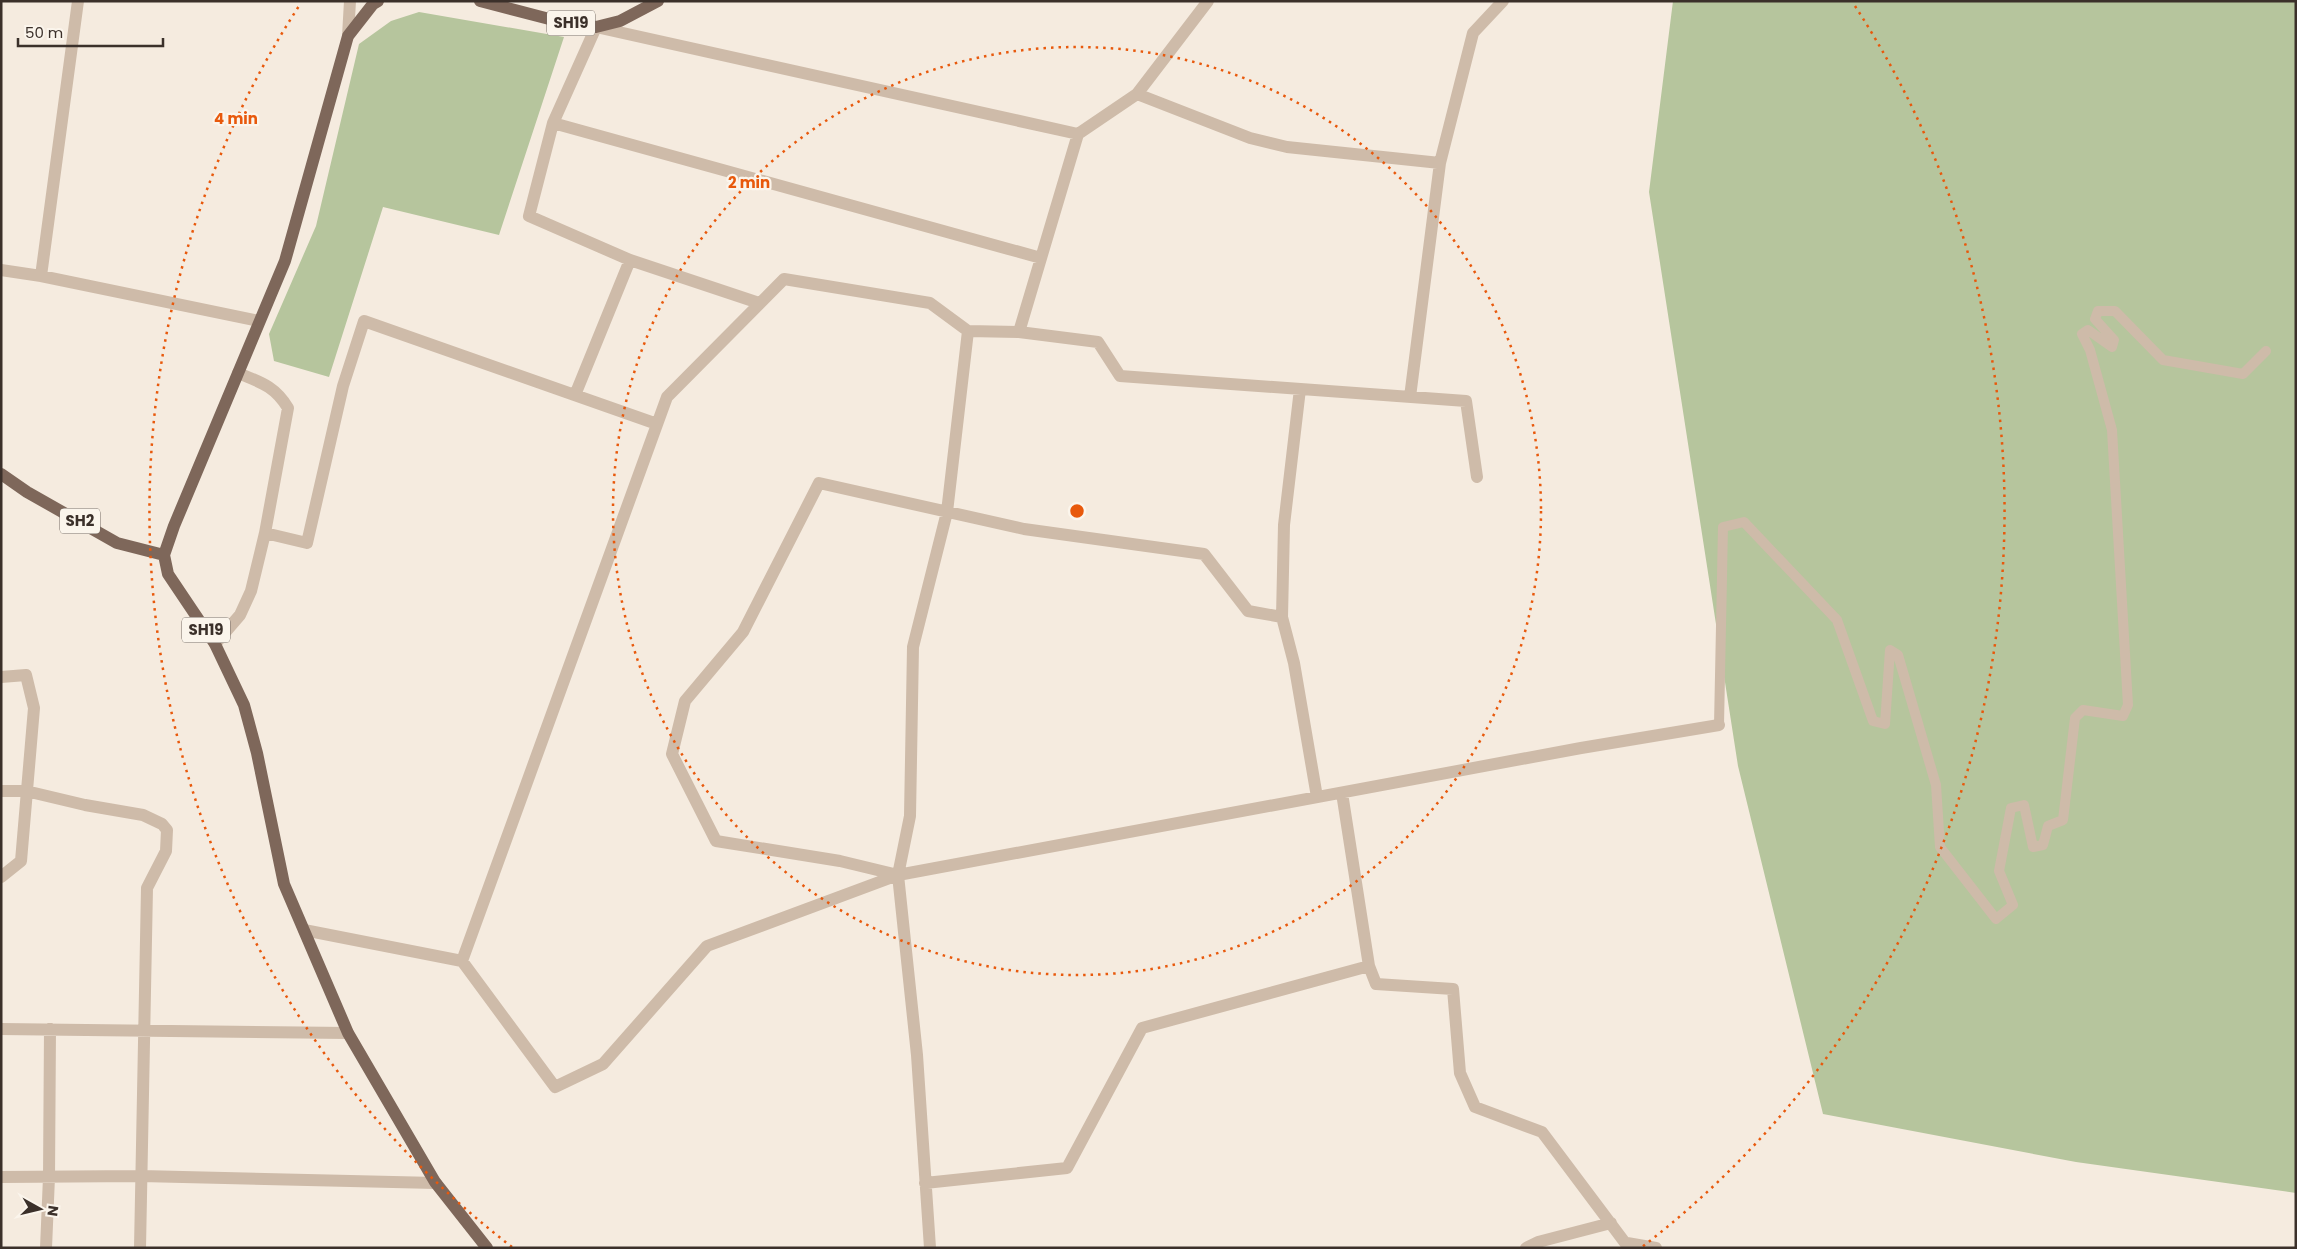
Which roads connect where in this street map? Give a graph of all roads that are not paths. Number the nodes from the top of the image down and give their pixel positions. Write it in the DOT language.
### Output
graph roads {
  1 [pos="78,1"];
  2 [pos="350,1"];
  3 [pos="378,1"];
  4 [pos="480,1"];
  5 [pos="658,1"];
  6 [pos="1208,1"];
  7 [pos="1503,1"];
  8 [pos="596,27"];
  9 [pos="348,36"];
  10 [pos="1137,94"];
  11 [pos="553,123"];
  12 [pos="1078,134"];
  13 [pos="1440,163"];
  14 [pos="1041,258"];
  15 [pos="630,260"];
  16 [pos="1,270"];
  17 [pos="41,276"];
  18 [pos="759,303"];
  19 [pos="259,321"];
  20 [pos="968,331"];
  21 [pos="1019,332"];
  22 [pos="2266,350"];
  23 [pos="238,373"];
  24 [pos="1300,389"];
  25 [pos="575,395"];
  26 [pos="1410,397"];
  27 [pos="657,424"];
  28 [pos="1,474"];
  29 [pos="1477,477"];
  30 [pos="947,512"];
  31 [pos="265,533"];
  32 [pos="164,555"];
  33 [pos="1282,617"];
  34 [pos="216,644"];
  35 [pos="1,677"];
  36 [pos="1720,725"];
  37 [pos="1,791"];
  38 [pos="26,791"];
  39 [pos="1342,793"];
  40 [pos="1317,797"];
  41 [pos="898,875"];
  42 [pos="1,877"];
  43 [pos="304,930"];
  44 [pos="462,961"];
  45 [pos="1368,966"];
  46 [pos="1,1029"];
  47 [pos="50,1029"];
  48 [pos="144,1031"];
  49 [pos="348,1033"];
  50 [pos="141,1176"];
  51 [pos="1,1177"];
  52 [pos="49,1177"];
  53 [pos="436,1183"];
  54 [pos="926,1183"];
  55 [pos="1612,1223"];
  56 [pos="1628,1245"];
  57 [pos="46,1248"];
  58 [pos="140,1248"];
  59 [pos="487,1248"];
  60 [pos="930,1248"];
  61 [pos="1526,1248"];
  62 [pos="1656,1248"];
  1 -- 17 [label="street"];
  2 -- 9 [label="street"];
  3 -- 9 [label="main road"];
  4 -- 8 [label="main road, SH19"];
  5 -- 8 [label="main road, SH19"];
  6 -- 10 [label="street"];
  7 -- 13 [label="street"];
  8 -- 11 [label="street"];
  8 -- 12 [label="street"];
  9 -- 19 [label="main road"];
  10 -- 12 [label="street"];
  10 -- 13 [label="street"];
  11 -- 14 [label="street"];
  11 -- 15 [label="street"];
  12 -- 14 [label="street"];
  13 -- 26 [label="street"];
  14 -- 21 [label="street"];
  15 -- 18 [label="street"];
  15 -- 25 [label="street"];
  16 -- 17 [label="street"];
  17 -- 19 [label="street"];
  18 -- 20 [label="street"];
  18 -- 27 [label="street"];
  19 -- 23 [label="main road"];
  20 -- 21 [label="street"];
  20 -- 30 [label="street"];
  21 -- 24 [label="street"];
  22 -- 36 [label="lane"];
  23 -- 31 [label="street"];
  23 -- 32 [label="main road"];
  24 -- 26 [label="street"];
  24 -- 33 [label="street"];
  25 -- 27 [label="street"];
  25 -- 31 [label="street"];
  26 -- 29 [label="street"];
  27 -- 44 [label="street"];
  28 -- 32 [label="main road, SH2"];
  30 -- 33 [label="street"];
  30 -- 41 [label="street"];
  30 -- 41 [label="street"];
  31 -- 34 [label="street"];
  32 -- 34 [label="main road, SH19"];
  33 -- 40 [label="street"];
  34 -- 43 [label="main road, SH19"];
  35 -- 38 [label="street"];
  36 -- 39 [label="street"];
  37 -- 38 [label="street"];
  38 -- 42 [label="street"];
  38 -- 48 [label="street"];
  39 -- 40 [label="street"];
  39 -- 45 [label="street"];
  40 -- 41 [label="street"];
  41 -- 44 [label="street"];
  41 -- 54 [label="street"];
  43 -- 44 [label="street"];
  43 -- 49 [label="main road, SH19"];
  45 -- 54 [label="street"];
  45 -- 55 [label="street"];
  46 -- 47 [label="street"];
  47 -- 48 [label="street"];
  47 -- 52 [label="street"];
  48 -- 49 [label="street"];
  48 -- 50 [label="street"];
  49 -- 53 [label="main road, SH19"];
  50 -- 52 [label="street"];
  50 -- 53 [label="street"];
  50 -- 58 [label="street"];
  51 -- 52 [label="street"];
  52 -- 57 [label="street"];
  53 -- 59 [label="main road, SH19"];
  54 -- 60 [label="street"];
  55 -- 56 [label="street"];
  55 -- 61 [label="street"];
  56 -- 62 [label="street"];
}
